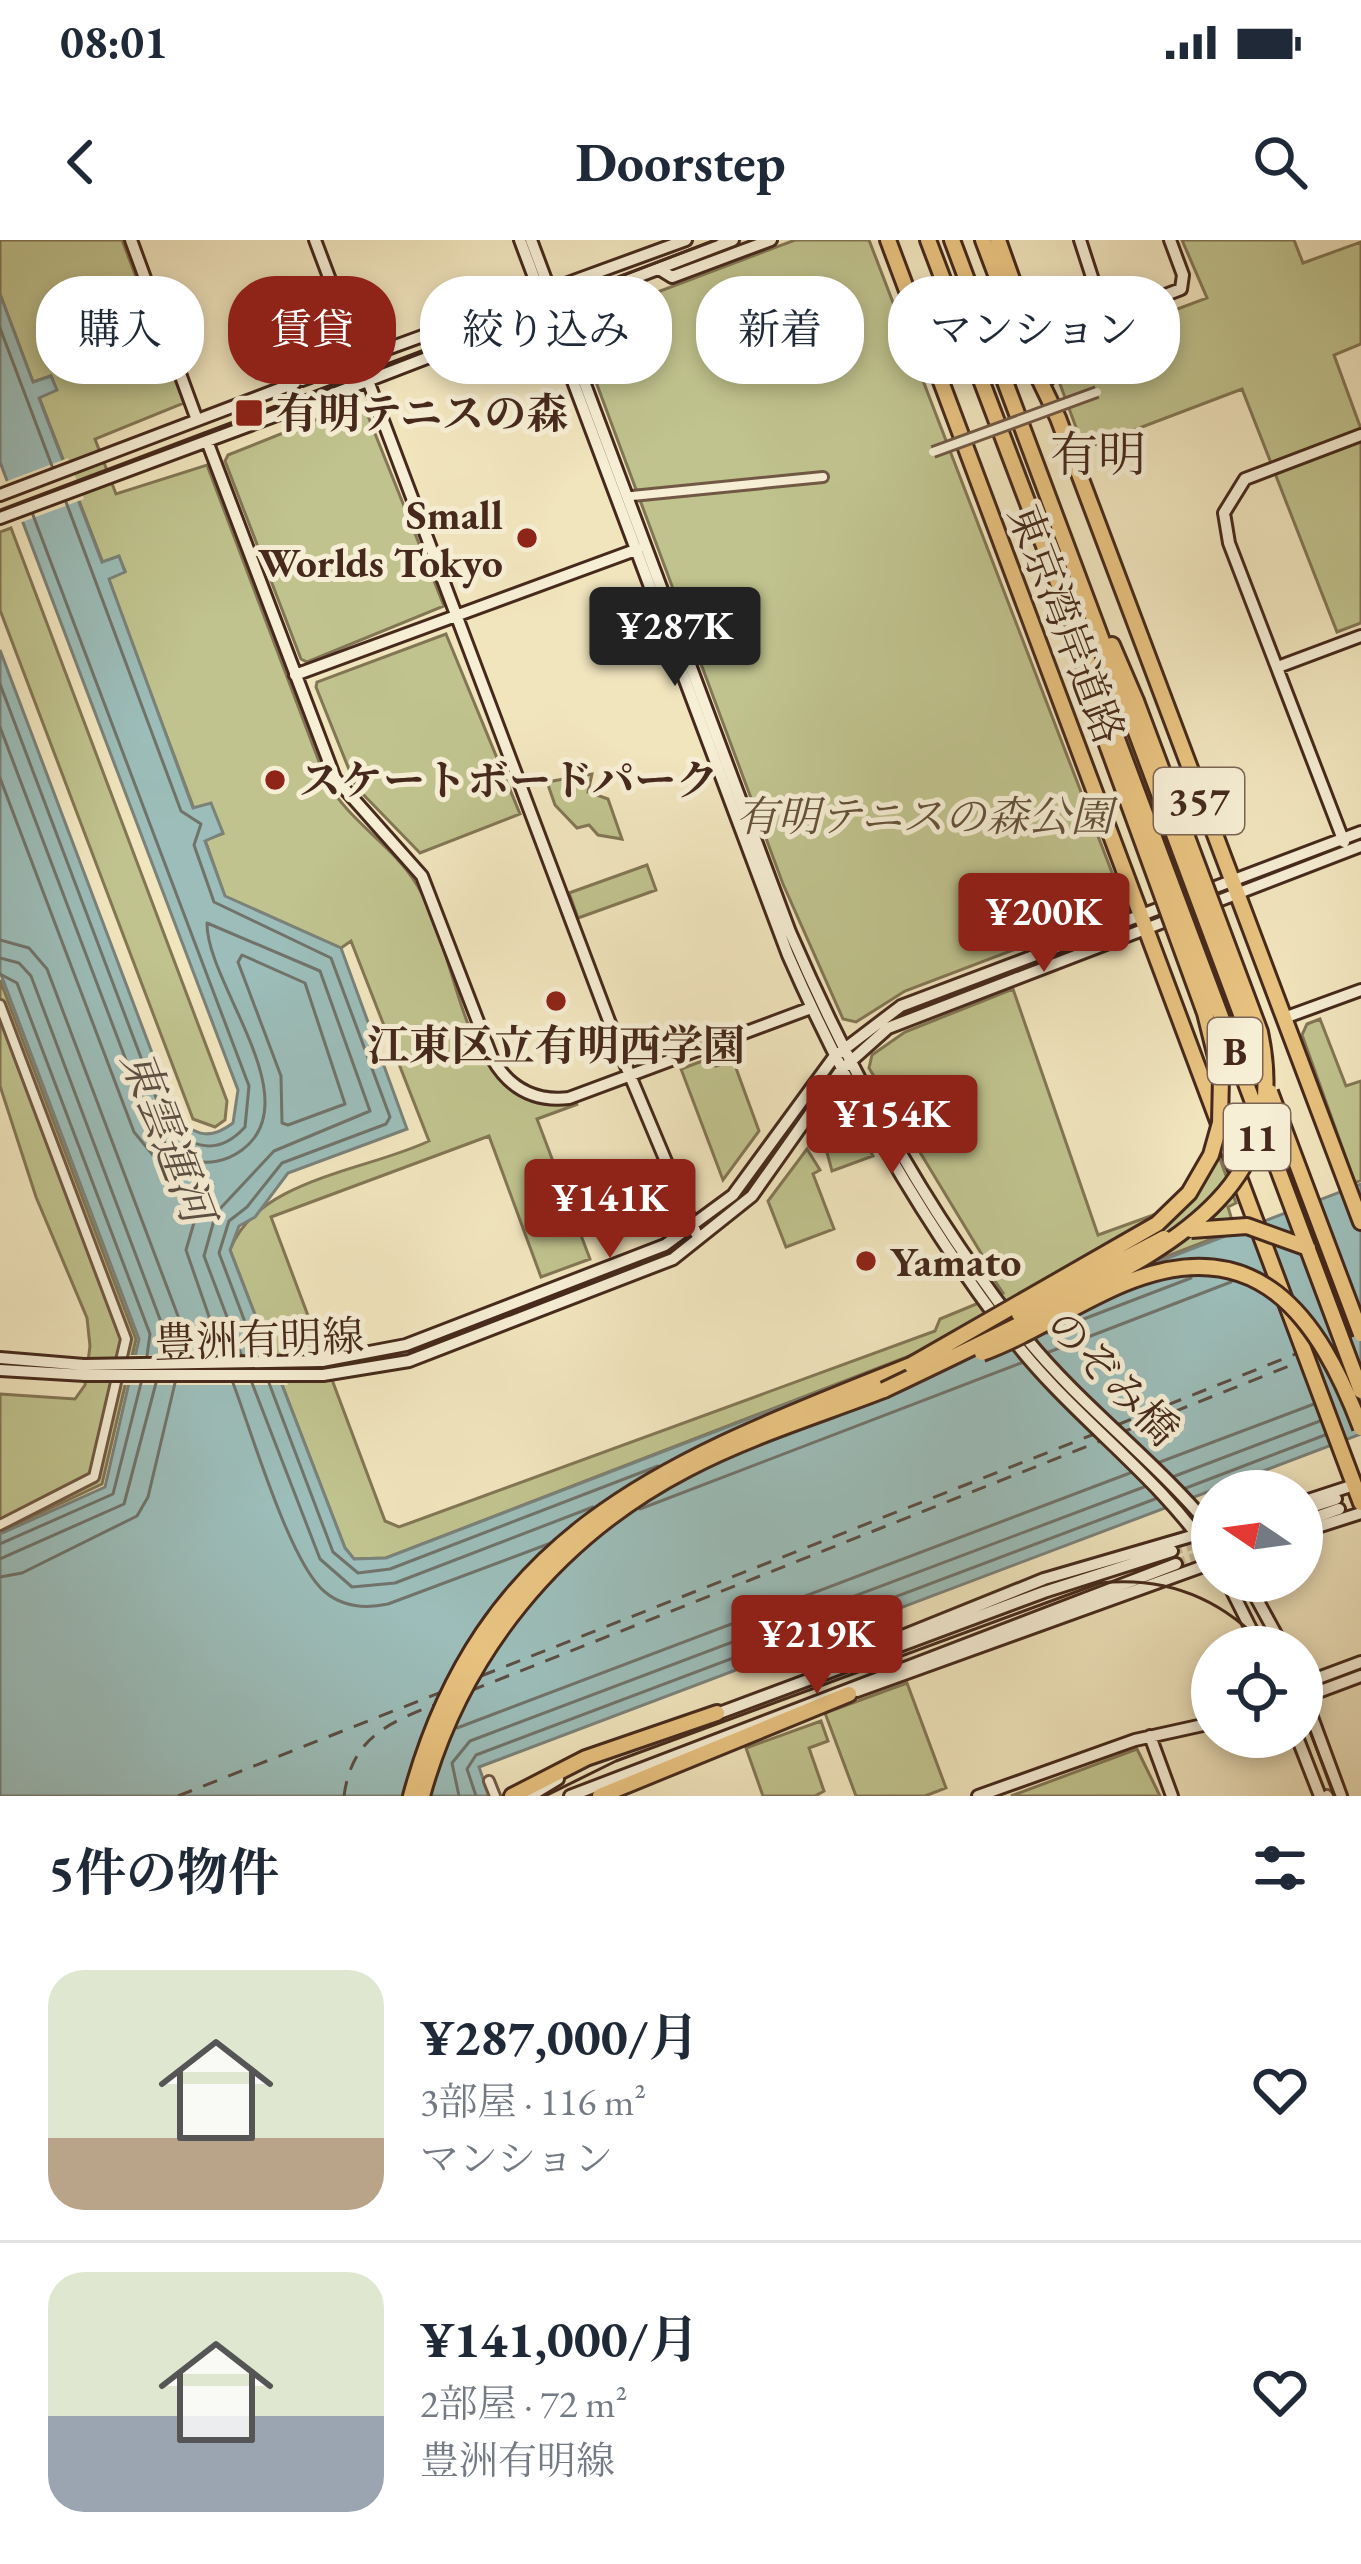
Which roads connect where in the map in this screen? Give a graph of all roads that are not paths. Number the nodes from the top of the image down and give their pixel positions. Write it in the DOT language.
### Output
graph roads {
  1 [pos="131,240"];
  2 [pos="315,240"];
  3 [pos="520,240"];
  4 [pos="531,240"];
  5 [pos="660,240"];
  6 [pos="686,240"];
  7 [pos="733,240"];
  8 [pos="771,240"];
  9 [pos="883,240"];
  10 [pos="928,240"];
  11 [pos="954,240"];
  12 [pos="983,240"];
  13 [pos="998,240"];
  14 [pos="1080,240"];
  15 [pos="1171,240"];
  16 [pos="622,261"];
  17 [pos="659,269"];
  18 [pos="328,276"];
  19 [pos="537,276"];
  20 [pos="540,276"];
  21 [pos="582,276"];
  22 [pos="642,276"];
  23 [pos="291,384"];
  24 [pos="359,384"];
  25 [pos="368,384"];
  26 [pos="580,384"];
  27 [pos="1097,392"];
  28 [pos="1058,418"];
  29 [pos="196,420"];
  30 [pos="1361,435"];
  31 [pos="207,441"];
  32 [pos="933,452"];
  33 [pos="823,477"];
  34 [pos="981,488"];
  35 [pos="0,495"];
  36 [pos="632,496"];
  37 [pos="0,518"];
  38 [pos="641,547"];
  39 [pos="458,617"];
  40 [pos="1361,636"];
  41 [pos="1278,668"];
  42 [pos="295,675"];
  43 [pos="1131,703"];
  44 [pos="1102,715"];
  45 [pos="1361,832"];
  46 [pos="1345,844"];
  47 [pos="1361,846"];
  48 [pos="1231,887"];
  49 [pos="1143,920"];
  50 [pos="1361,990"];
  51 [pos="0,1005"];
  52 [pos="811,1008"];
  53 [pos="1284,1018"];
  54 [pos="844,1045"];
  55 [pos="834,1057"];
  56 [pos="851,1058"];
  57 [pos="841,1070"];
  58 [pos="631,1077"];
  59 [pos="1361,1222"];
  60 [pos="692,1228"];
  61 [pos="701,1240"];
  62 [pos="980,1285"];
  63 [pos="1361,1305"];
  64 [pos="1361,1334"];
  65 [pos="358,1356"];
  66 [pos="0,1358"];
  67 [pos="911,1365"];
  68 [pos="386,1367"];
  69 [pos="0,1370"];
  70 [pos="884,1390"];
  71 [pos="1361,1391"];
  72 [pos="1361,1428"];
  73 [pos="1354,1485"];
  74 [pos="1323,1498"];
  75 [pos="1361,1503"];
  76 [pos="1191,1505"];
  77 [pos="1361,1513"];
  78 [pos="1179,1515"];
  79 [pos="0,1525"];
  80 [pos="1323,1525"];
  81 [pos="1191,1527"];
  82 [pos="1191,1536"];
  83 [pos="1152,1545"];
  84 [pos="1191,1568"];
  85 [pos="854,1659"];
  86 [pos="1361,1662"];
  87 [pos="1361,1676"];
  88 [pos="1323,1682"];
  89 [pos="1323,1686"];
  90 [pos="858,1688"];
  91 [pos="717,1713"];
  92 [pos="1191,1727"];
  93 [pos="1150,1736"];
  94 [pos="1323,1747"];
  95 [pos="1307,1758"];
  96 [pos="489,1781"];
  97 [pos="411,1796"];
  98 [pos="422,1796"];
  99 [pos="495,1796"];
  100 [pos="512,1796"];
  101 [pos="530,1796"];
  102 [pos="570,1796"];
  103 [pos="600,1796"];
  104 [pos="978,1796"];
  105 [pos="1172,1796"];
  106 [pos="1325,1796"];
  107 [pos="1341,1796"];
  1 -- 29 [label="street"];
  2 -- 18 [label="street"];
  3 -- 19 [label="street"];
  4 -- 20 [label="street"];
  5 -- 16 [label="street"];
  6 -- 16 [label="street"];
  7 -- 17 [label="street"];
  8 -- 17 [label="street"];
  9 -- 34 [label="highway, 東京湾岸道路 / 357"];
  9 -- 34 [label="highway"];
  10 -- 44 [label="highway, B"];
  11 -- 43 [label="highway, 11"];
  12 -- 28 [label="highway, 東京湾岸道路 / 357"];
  13 -- 28 [label="highway, 357"];
  14 -- 15 [label="street"];
  16 -- 21 [label="street"];
  17 -- 22 [label="street"];
  23 -- 29 [label="street"];
  24 -- 31 [label="street"];
  25 -- 39 [label="street"];
  26 -- 38 [label="street"];
  27 -- 32 [label="street, bridge"];
  28 -- 48 [label="highway, 東京湾岸道路 / 357"];
  29 -- 35 [label="street"];
  30 -- 41 [label="street"];
  31 -- 37 [label="street"];
  31 -- 42 [label="street"];
  33 -- 36 [label="street"];
  34 -- 49 [label="highway, 東京湾岸道路 / 357"];
  38 -- 39 [label="street"];
  38 -- 52 [label="street"];
  38 -- 54 [label="street"];
  39 -- 42 [label="street"];
  39 -- 58 [label="street"];
  40 -- 41 [label="street"];
  41 -- 46 [label="street"];
  42 -- 58 [label="street"];
  43 -- 64 [label="highway, B, bridge"];
  43 -- 70 [label="highway, 11, bridge"];
  44 -- 67 [label="highway, 11, bridge"];
  44 -- 71 [label="highway, B, bridge"];
  45 -- 46 [label="street"];
  46 -- 47 [label="street"];
  46 -- 48 [label="street, 豊洲有明線"];
  48 -- 49 [label="street, 豊洲有明線"];
  48 -- 53 [label="highway, 東京湾岸道路 / 357"];
  49 -- 54 [label="street, 豊洲有明線"];
  49 -- 56 [label="street, 豊洲有明線"];
  49 -- 73 [label="highway, 東京湾岸道路 / 357, bridge"];
  50 -- 53 [label="street"];
  51 -- 79 [label="street"];
  52 -- 55 [label="street"];
  52 -- 58 [label="street"];
  53 -- 59 [label="highway, 東京湾岸道路 / 357"];
  54 -- 55 [label="street, 豊洲有明線"];
  54 -- 56 [label="street"];
  55 -- 57 [label="street"];
  55 -- 60 [label="street, 豊洲有明線"];
  56 -- 57 [label="street, 豊洲有明線"];
  56 -- 62 [label="street"];
  57 -- 61 [label="street, 豊洲有明線"];
  57 -- 62 [label="street"];
  58 -- 60 [label="street"];
  60 -- 61 [label="street"];
  60 -- 65 [label="street, 豊洲有明線"];
  61 -- 68 [label="street, 豊洲有明線"];
  62 -- 76 [label="street, のぞみ橋, bridge"];
  62 -- 78 [label="street, のぞみ橋, bridge"];
  63 -- 67 [label="highway, 11, bridge"];
  65 -- 66 [label="street, 豊洲有明線, bridge"];
  65 -- 68 [label="street"];
  67 -- 97 [label="highway, 11"];
  68 -- 69 [label="street, 豊洲有明線, bridge"];
  70 -- 72 [label="highway, 11, bridge"];
  70 -- 98 [label="highway, 11"];
  73 -- 74 [label="street"];
  73 -- 75 [label="highway, 東京湾岸道路 / 357"];
  77 -- 80 [label="street"];
  78 -- 81 [label="street, のぞみ橋"];
  78 -- 83 [label="street"];
  82 -- 83 [label="street"];
  83 -- 85 [label="street"];
  84 -- 90 [label="street"];
  85 -- 90 [label="street"];
  85 -- 91 [label="street"];
  86 -- 88 [label="street"];
  87 -- 89 [label="street"];
  90 -- 102 [label="street"];
  90 -- 103 [label="highway"];
  91 -- 100 [label="highway"];
  91 -- 101 [label="street"];
  92 -- 93 [label="street"];
  93 -- 104 [label="street"];
  93 -- 105 [label="street"];
  94 -- 107 [label="street"];
  95 -- 106 [label="street"];
  96 -- 99 [label="street"];
}
